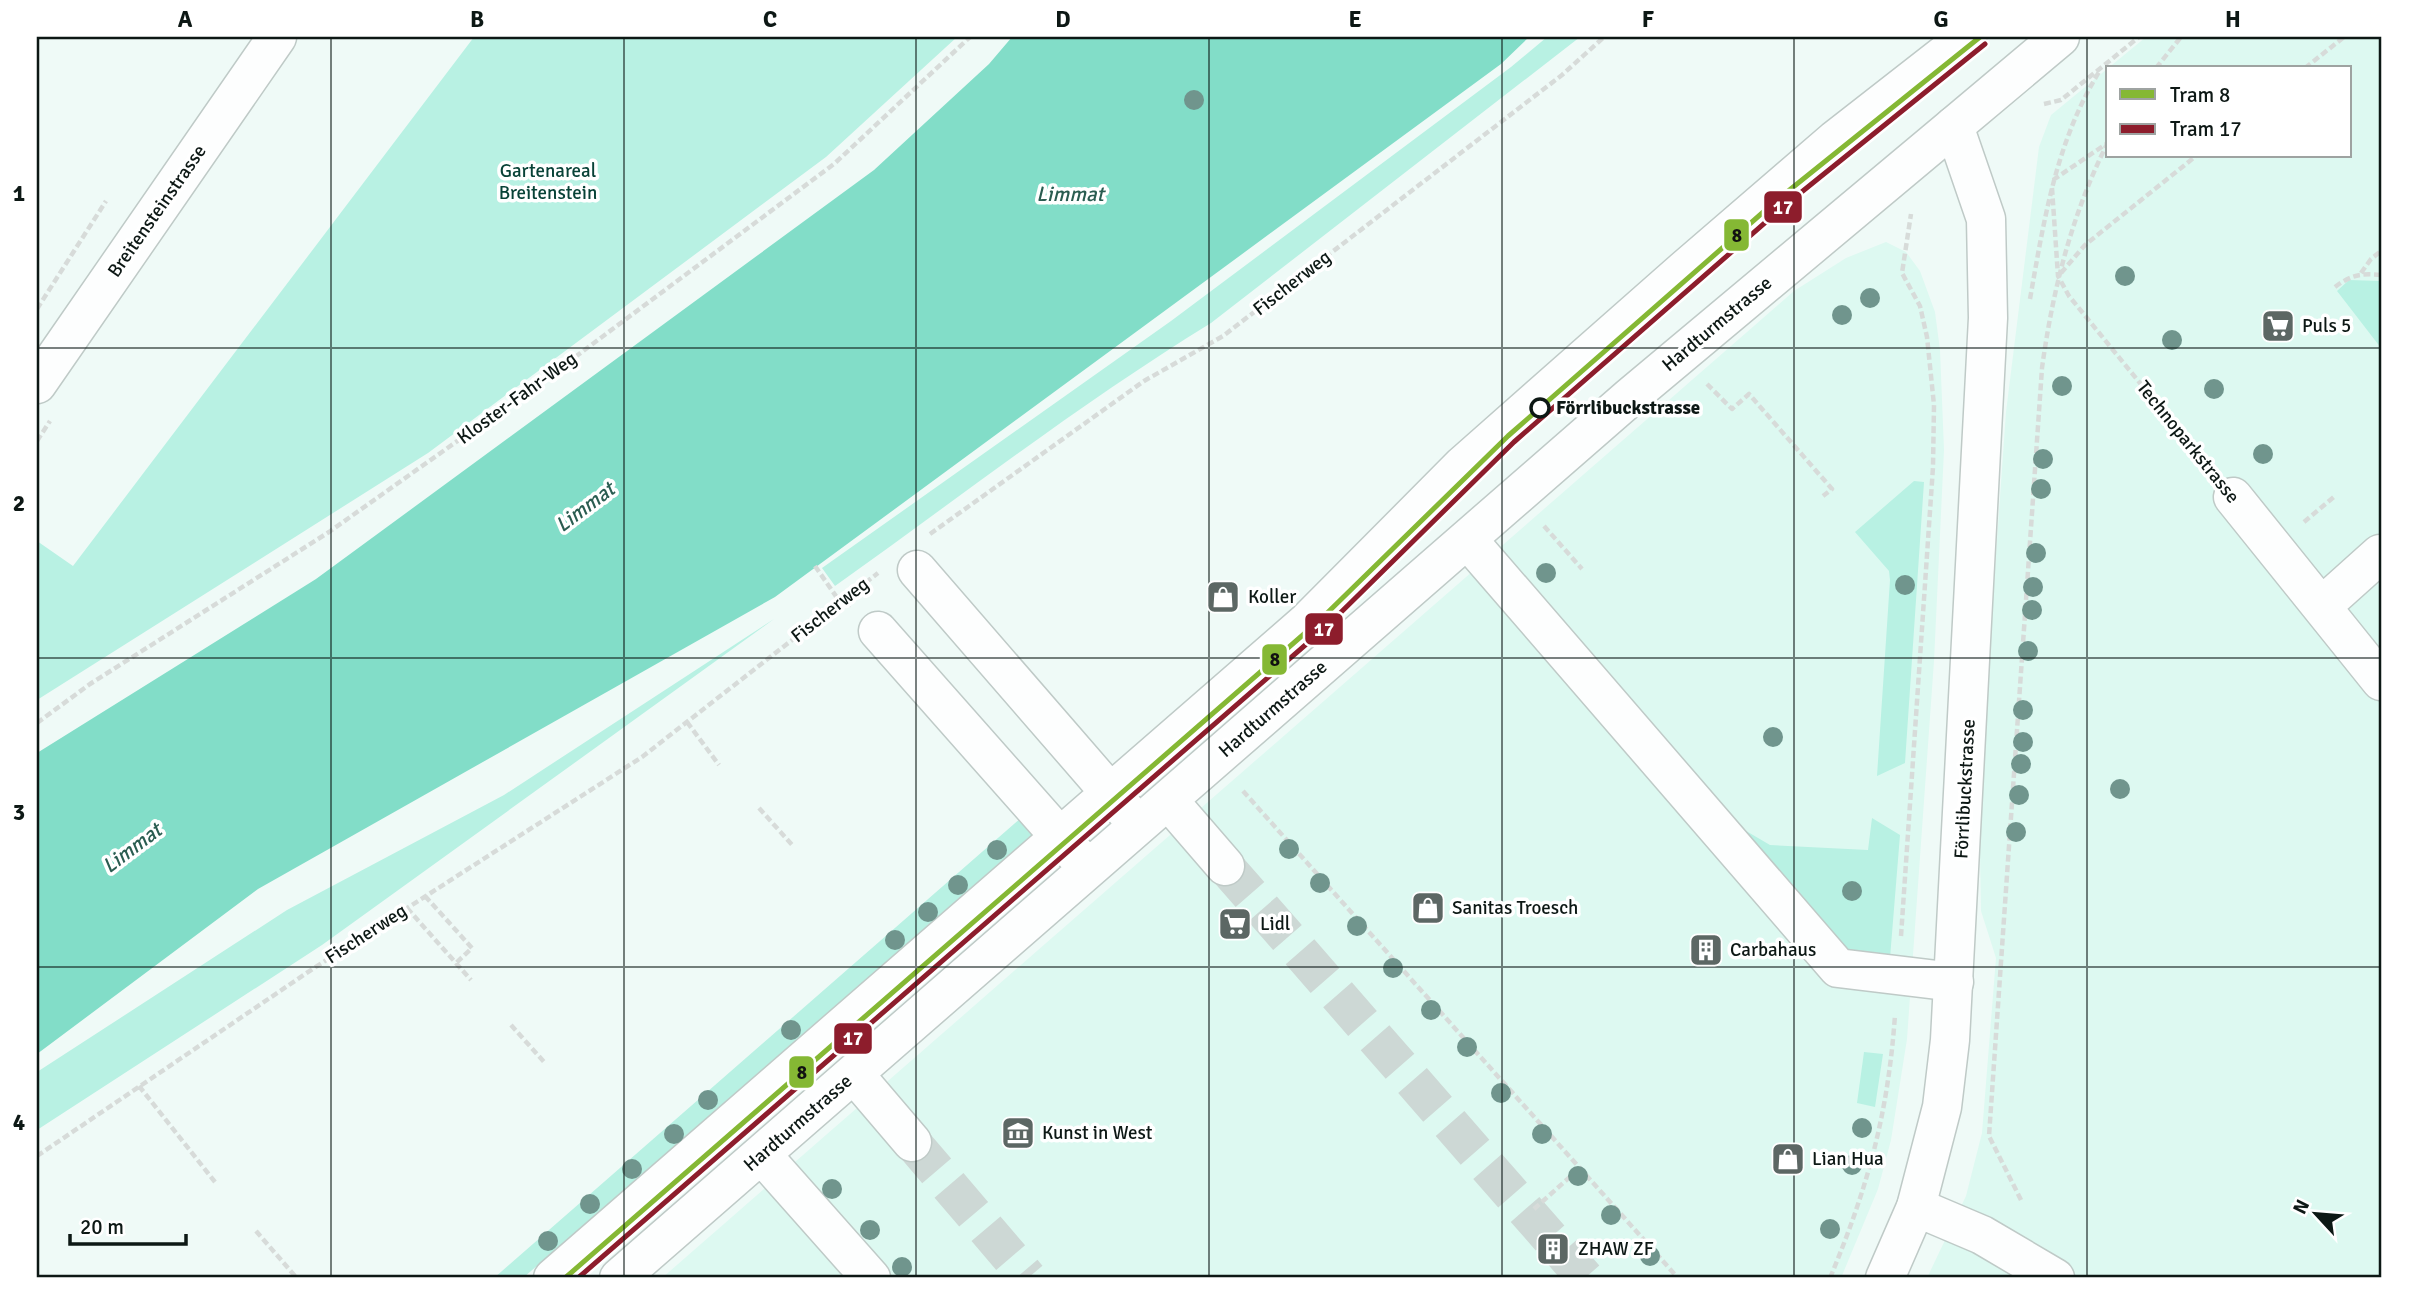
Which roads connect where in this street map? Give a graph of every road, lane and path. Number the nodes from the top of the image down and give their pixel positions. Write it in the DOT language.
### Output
graph roads {
  1 [pos="277,37"];
  2 [pos="970,37"];
  3 [pos="1604,37"];
  4 [pos="1967,37"];
  5 [pos="2060,37"];
  6 [pos="2139,37"];
  7 [pos="2181,37"];
  8 [pos="2344,37"];
  9 [pos="963,39"];
  10 [pos="2158,66"];
  11 [pos="2308,66"];
  12 [pos="2102,68"];
  13 [pos="1954,126"];
  14 [pos="2106,143"];
  15 [pos="2106,146"];
  16 [pos="2194,158"];
  17 [pos="106,201"];
  18 [pos="2381,251"];
  19 [pos="1902,273"];
  20 [pos="2361,273"];
  21 [pos="2381,275"];
  22 [pos="2058,276"];
  23 [pos="2334,287"];
  24 [pos="37,309"];
  25 [pos="37,384"];
  26 [pos="1707,384"];
  27 [pos="1823,496"];
  28 [pos="2233,497"];
  29 [pos="1544,526"];
  30 [pos="1467,539"];
  31 [pos="2381,554"];
  32 [pos="908,559"];
  33 [pos="815,566"];
  34 [pos="1582,569"];
  35 [pos="841,602"];
  36 [pos="2322,606"];
  37 [pos="878,631"];
  38 [pos="2381,681"];
  39 [pos="687,722"];
  40 [pos="37,723"];
  41 [pos="719,765"];
  42 [pos="1243,790"];
  43 [pos="1111,793"];
  44 [pos="1168,800"];
  45 [pos="759,808"];
  46 [pos="1138,827"];
  47 [pos="1060,837"];
  48 [pos="794,847"];
  49 [pos="1225,866"];
  50 [pos="1089,869"];
  51 [pos="425,896"];
  52 [pos="407,908"];
  53 [pos="456,963"];
  54 [pos="1898,975"];
  55 [pos="471,980"];
  56 [pos="1954,982"];
  57 [pos="511,1025"];
  58 [pos="545,1063"];
  59 [pos="854,1074"];
  60 [pos="139,1086"];
  61 [pos="912,1142"];
  62 [pos="762,1155"];
  63 [pos="37,1156"];
  64 [pos="1581,1167"];
  65 [pos="215,1182"];
  66 [pos="2021,1200"];
  67 [pos="1916,1207"];
  68 [pos="1534,1209"];
  69 [pos="256,1231"];
  70 [pos="295,1276"];
  71 [pos="553,1278"];
  72 [pos="619,1278"];
  73 [pos="871,1278"];
  74 [pos="1678,1278"];
  75 [pos="1830,1278"];
  76 [pos="1885,1278"];
  77 [pos="2055,1278"];
  1 -- 25 [label="street, Breitensteinstrasse"];
  2 -- 9 [label="path, Kloster-Fahr-Weg"];
  3 -- 32 [label="path, Fischerweg"];
  4 -- 43 [label="street"];
  5 -- 13 [label="street, Hardturmstrasse"];
  6 -- 12 [label="path"];
  7 -- 10 [label="path"];
  8 -- 11 [label="path"];
  9 -- 40 [label="path, Kloster-Fahr-Weg"];
  13 -- 30 [label="street, Hardturmstrasse"];
  13 -- 56 [label="street, Förrlibuckstrasse"];
  14 -- 22 [label="path"];
  15 -- 22 [label="path"];
  16 -- 22 [label="path"];
  17 -- 24 [label="path"];
  18 -- 20 [label="path"];
  19 -- 54 [label="path"];
  20 -- 21 [label="path"];
  20 -- 23 [label="path"];
  22 -- 28 [label="path, Technoparkstrasse"];
  22 -- 66 [label="path"];
  26 -- 27 [label="path"];
  28 -- 36 [label="street, Technoparkstrasse"];
  29 -- 34 [label="path"];
  30 -- 44 [label="street, Hardturmstrasse"];
  30 -- 54 [label="street"];
  31 -- 36 [label="street"];
  32 -- 35 [label="path, Fischerweg"];
  32 -- 43 [label="street"];
  33 -- 35 [label="path"];
  35 -- 39 [label="path, Fischerweg"];
  36 -- 38 [label="street, Technoparkstrasse"];
  37 -- 47 [label="street"];
  39 -- 41 [label="path"];
  39 -- 51 [label="path, Fischerweg"];
  42 -- 64 [label="path"];
  43 -- 46 [label="street"];
  43 -- 47 [label="street"];
  44 -- 46 [label="street, Hardturmstrasse"];
  44 -- 49 [label="street"];
  45 -- 48 [label="path"];
  46 -- 50 [label="street, Hardturmstrasse"];
  47 -- 50 [label="street"];
  47 -- 71 [label="street"];
  50 -- 59 [label="street, Hardturmstrasse"];
  51 -- 52 [label="path, Fischerweg"];
  51 -- 53 [label="path"];
  52 -- 53 [label="path"];
  52 -- 60 [label="path, Fischerweg"];
  53 -- 55 [label="path"];
  54 -- 56 [label="street"];
  54 -- 75 [label="path"];
  56 -- 67 [label="street, Förrlibuckstrasse"];
  57 -- 58 [label="path"];
  59 -- 61 [label="street"];
  59 -- 62 [label="street, Hardturmstrasse"];
  60 -- 63 [label="path, Fischerweg"];
  60 -- 65 [label="path"];
  62 -- 72 [label="street, Hardturmstrasse"];
  62 -- 73 [label="street"];
  64 -- 68 [label="path"];
  64 -- 74 [label="path"];
  67 -- 76 [label="street, Förrlibuckstrasse"];
  67 -- 77 [label="street"];
  69 -- 70 [label="path"];
}
